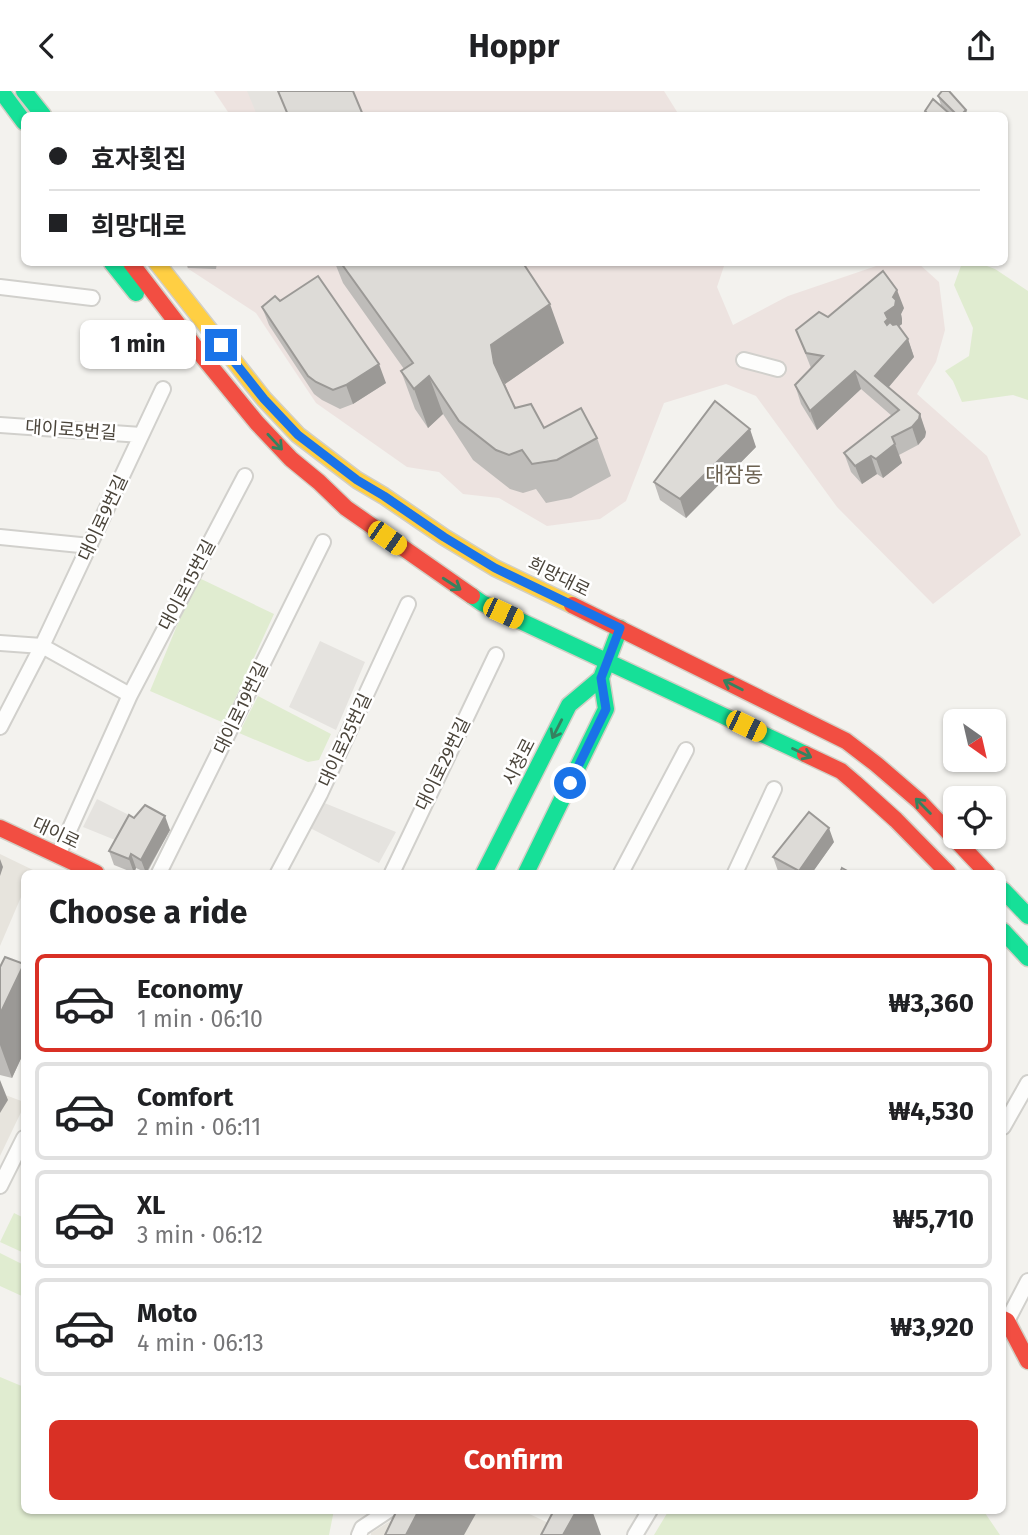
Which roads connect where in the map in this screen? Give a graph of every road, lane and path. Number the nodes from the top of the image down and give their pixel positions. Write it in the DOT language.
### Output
graph roads {
  1 [pos="1,91"];
  2 [pos="24,91"];
  3 [pos="41,91"];
  4 [pos="0,104"];
  5 [pos="41,112"];
  6 [pos="57,112"];
  7 [pos="21,118"];
  8 [pos="21,129"];
  9 [pos="114,266"];
  10 [pos="133,266"];
  11 [pos="159,266"];
  12 [pos="173,266"];
  13 [pos="0,287"];
  14 [pos="92,298"];
  15 [pos="221,345"];
  16 [pos="203,357"];
  17 [pos="744,360"];
  18 [pos="778,369"];
  19 [pos="163,389"];
  20 [pos="0,425"];
  21 [pos="141,435"];
  22 [pos="245,476"];
  23 [pos="0,537"];
  24 [pos="323,542"];
  25 [pos="90,546"];
  26 [pos="408,604"];
  27 [pos="620,628"];
  28 [pos="0,643"];
  29 [pos="42,646"];
  30 [pos="496,655"];
  31 [pos="607,661"];
  32 [pos="601,678"];
  33 [pos="130,695"];
  34 [pos="0,727"];
  35 [pos="687,750"];
  36 [pos="774,789"];
  37 [pos="0,828"];
  38 [pos="58,855"];
  39 [pos="90,870"];
  40 [pos="160,870"];
  41 [pos="280,870"];
  42 [pos="393,870"];
  43 [pos="486,870"];
  44 [pos="527,870"];
  45 [pos="623,870"];
  46 [pos="736,870"];
  47 [pos="945,870"];
  48 [pos="984,870"];
  49 [pos="1006,893"];
  50 [pos="1028,916"];
  51 [pos="1006,934"];
  52 [pos="1028,958"];
  53 [pos="1028,1083"];
  54 [pos="1006,1123"];
  55 [pos="21,1144"];
  56 [pos="0,1186"];
  57 [pos="1028,1282"];
  58 [pos="1006,1318"];
  59 [pos="1006,1322"];
  60 [pos="1028,1361"];
  61 [pos="383,1514"];
  62 [pos="648,1514"];
  63 [pos="359,1535"];
  64 [pos="635,1535"];
  1 -- 7 [label="main road"];
  2 -- 5 [label="main road"];
  3 -- 6 [label="main road"];
  4 -- 8 [label="main road"];
  9 -- 16 [label="main road"];
  10 -- 16 [label="main road"];
  11 -- 15 [label="main road, 희망대로"];
  12 -- 15 [label="main road"];
  13 -- 14 [label="street"];
  15 -- 27 [label="main road, 희망대로"];
  16 -- 31 [label="main road, one-way"];
  17 -- 18 [label="street"];
  19 -- 21 [label="street, 대이로9번길"];
  20 -- 21 [label="street, 대이로5번길"];
  21 -- 25 [label="street, 대이로9번길"];
  22 -- 33 [label="street, 대이로15번길"];
  23 -- 25 [label="street"];
  24 -- 40 [label="street, 대이로19번길"];
  25 -- 29 [label="street, 대이로9번길"];
  26 -- 41 [label="street, 대이로25번길"];
  27 -- 31 [label="main road"];
  48 -- 27 [label="main road, 희망대로, one-way"];
  28 -- 29 [label="street"];
  29 -- 33 [label="street"];
  29 -- 34 [label="street, 대이로9번길"];
  30 -- 42 [label="street, 대이로29번길"];
  31 -- 32 [label="main road"];
  31 -- 47 [label="main road, one-way"];
  32 -- 43 [label="main road, 시청로, one-way"];
  32 -- 44 [label="main road"];
  33 -- 38 [label="street, 대이로15번길"];
  35 -- 45 [label="street"];
  36 -- 46 [label="street"];
  37 -- 38 [label="main road, 대이로"];
  38 -- 39 [label="main road, 대이로"];
  49 -- 50 [label="main road"];
  51 -- 52 [label="main road"];
  53 -- 54 [label="street"];
  55 -- 56 [label="street"];
  57 -- 58 [label="street"];
  59 -- 60 [label="main road"];
  61 -- 63 [label="street"];
  62 -- 64 [label="street"];
}
